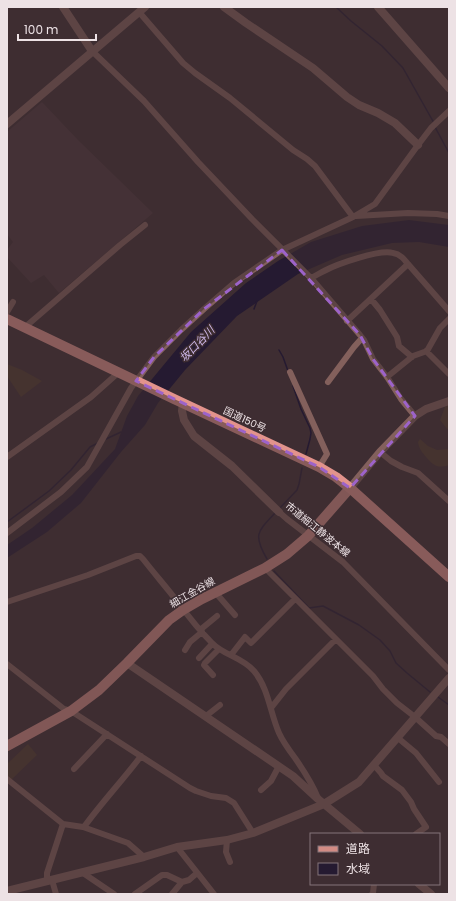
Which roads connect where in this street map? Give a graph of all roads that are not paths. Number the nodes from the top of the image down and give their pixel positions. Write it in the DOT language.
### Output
graph roads {
  1 [pos="63,7"];
  2 [pos="224,7"];
  3 [pos="378,7"];
  4 [pos="142,10"];
  5 [pos="92,51"];
  6 [pos="449,88"];
  7 [pos="449,111"];
  8 [pos="7,124"];
  9 [pos="418,145"];
  10 [pos="449,216"];
  11 [pos="353,217"];
  12 [pos="145,225"];
  13 [pos="283,251"];
  14 [pos="408,264"];
  15 [pos="311,278"];
  16 [pos="371,299"];
  17 [pos="12,302"];
  18 [pos="7,312"];
  19 [pos="449,312"];
  20 [pos="449,319"];
  21 [pos="7,320"];
  22 [pos="347,321"];
  23 [pos="24,328"];
  24 [pos="362,338"];
  25 [pos="426,351"];
  26 [pos="412,357"];
  27 [pos="290,372"];
  28 [pos="118,373"];
  29 [pos="449,374"];
  30 [pos="387,377"];
  31 [pos="137,382"];
  32 [pos="328,382"];
  33 [pos="449,401"];
  34 [pos="183,403"];
  35 [pos="415,416"];
  36 [pos="380,452"];
  37 [pos="7,457"];
  38 [pos="319,467"];
  39 [pos="350,488"];
  40 [pos="449,501"];
  41 [pos="278,510"];
  42 [pos="7,533"];
  43 [pos="308,536"];
  44 [pos="265,568"];
  45 [pos="449,577"];
  46 [pos="215,592"];
  47 [pos="295,599"];
  48 [pos="7,602"];
  49 [pos="183,610"];
  50 [pos="235,614"];
  51 [pos="217,616"];
  52 [pos="201,631"];
  53 [pos="336,638"];
  54 [pos="212,644"];
  55 [pos="219,649"];
  56 [pos="185,650"];
  57 [pos="231,655"];
  58 [pos="199,658"];
  59 [pos="127,663"];
  60 [pos="7,664"];
  61 [pos="449,670"];
  62 [pos="213,675"];
  63 [pos="449,678"];
  64 [pos="220,705"];
  65 [pos="271,708"];
  66 [pos="71,711"];
  67 [pos="206,716"];
  68 [pos="416,717"];
  69 [pos="107,734"];
  70 [pos="398,738"];
  71 [pos="449,744"];
  72 [pos="7,746"];
  73 [pos="141,756"];
  74 [pos="374,765"];
  75 [pos="279,766"];
  76 [pos="74,769"];
  77 [pos="7,779"];
  78 [pos="439,782"];
  79 [pos="261,790"];
  80 [pos="321,802"];
  81 [pos="63,824"];
  82 [pos="84,827"];
  83 [pos="253,833"];
  84 [pos="359,833"];
  85 [pos="417,833"];
  86 [pos="227,840"];
  87 [pos="177,847"];
  88 [pos="144,857"];
  89 [pos="230,862"];
  90 [pos="83,872"];
  91 [pos="197,873"];
  92 [pos="49,881"];
  93 [pos="182,882"];
  94 [pos="420,885"];
  95 [pos="7,891"];
  96 [pos="56,894"];
  97 [pos="114,894"];
  98 [pos="135,894"];
  99 [pos="172,894"];
  100 [pos="214,894"];
  101 [pos="431,894"];
  1 -- 5 [label="street"];
  2 -- 9 [label="street"];
  3 -- 6 [label="street"];
  4 -- 5 [label="street"];
  4 -- 11 [label="street"];
  5 -- 8 [label="street"];
  5 -- 13 [label="street"];
  7 -- 9 [label="street"];
  9 -- 11 [label="street"];
  10 -- 11 [label="street"];
  11 -- 13 [label="street"];
  12 -- 23 [label="street"];
  13 -- 15 [label="street"];
  13 -- 31 [label="street"];
  14 -- 15 [label="street"];
  14 -- 16 [label="street"];
  14 -- 19 [label="street"];
  15 -- 22 [label="street"];
  16 -- 22 [label="street"];
  16 -- 26 [label="street"];
  17 -- 18 [label="street"];
  20 -- 25 [label="street"];
  21 -- 23 [label="highway, 国道150号"];
  22 -- 24 [label="street"];
  23 -- 28 [label="highway, 国道150号"];
  24 -- 30 [label="street"];
  24 -- 32 [label="street"];
  25 -- 26 [label="street"];
  25 -- 29 [label="street"];
  26 -- 30 [label="street"];
  27 -- 38 [label="street"];
  28 -- 31 [label="highway, 国道150号"];
  28 -- 37 [label="street"];
  30 -- 35 [label="street"];
  31 -- 34 [label="highway, 国道150号"];
  31 -- 42 [label="street"];
  33 -- 35 [label="street"];
  34 -- 38 [label="highway, 国道150号"];
  34 -- 41 [label="street, 市道細江静波本線"];
  35 -- 36 [label="street"];
  36 -- 39 [label="street"];
  36 -- 40 [label="street"];
  38 -- 39 [label="highway, 国道150号"];
  39 -- 43 [label="main road, 細江金谷線"];
  39 -- 45 [label="highway, 国道150号"];
  41 -- 43 [label="street, 市道細江静波本線"];
  43 -- 44 [label="main road, 細江金谷線"];
  43 -- 61 [label="street, 市道細江静波本線"];
  44 -- 46 [label="main road, 細江金谷線"];
  44 -- 47 [label="street"];
  46 -- 49 [label="main road, 細江金谷線"];
  46 -- 50 [label="street"];
  47 -- 53 [label="street"];
  47 -- 57 [label="street"];
  48 -- 49 [label="street"];
  49 -- 52 [label="street"];
  49 -- 59 [label="main road, 細江金谷線"];
  51 -- 52 [label="street"];
  52 -- 54 [label="street"];
  52 -- 56 [label="street"];
  53 -- 65 [label="street"];
  53 -- 68 [label="street"];
  54 -- 55 [label="street"];
  54 -- 58 [label="street"];
  55 -- 57 [label="street"];
  55 -- 62 [label="street"];
  57 -- 65 [label="street"];
  59 -- 66 [label="main road, 細江金谷線"];
  59 -- 67 [label="street"];
  60 -- 66 [label="street"];
  63 -- 68 [label="street"];
  64 -- 67 [label="street"];
  65 -- 80 [label="street"];
  66 -- 69 [label="street"];
  66 -- 72 [label="main road, 細江金谷線"];
  67 -- 75 [label="street"];
  68 -- 70 [label="street"];
  68 -- 71 [label="street"];
  69 -- 73 [label="street"];
  69 -- 76 [label="street"];
  70 -- 74 [label="street"];
  70 -- 78 [label="street"];
  73 -- 82 [label="street"];
  73 -- 83 [label="street"];
  74 -- 80 [label="street"];
  74 -- 85 [label="street"];
  75 -- 79 [label="street"];
  75 -- 80 [label="street"];
  77 -- 81 [label="street"];
  80 -- 83 [label="street"];
  80 -- 84 [label="street"];
  81 -- 82 [label="street"];
  81 -- 92 [label="street"];
  82 -- 88 [label="street"];
  83 -- 86 [label="street"];
  86 -- 87 [label="street"];
  86 -- 89 [label="street"];
  87 -- 88 [label="street"];
  87 -- 91 [label="street"];
  88 -- 90 [label="street"];
  90 -- 92 [label="street"];
  90 -- 97 [label="street"];
  91 -- 93 [label="street"];
  91 -- 100 [label="street"];
  92 -- 95 [label="street"];
  92 -- 96 [label="street"];
  93 -- 98 [label="street"];
  93 -- 99 [label="street"];
  94 -- 101 [label="street"];
}
